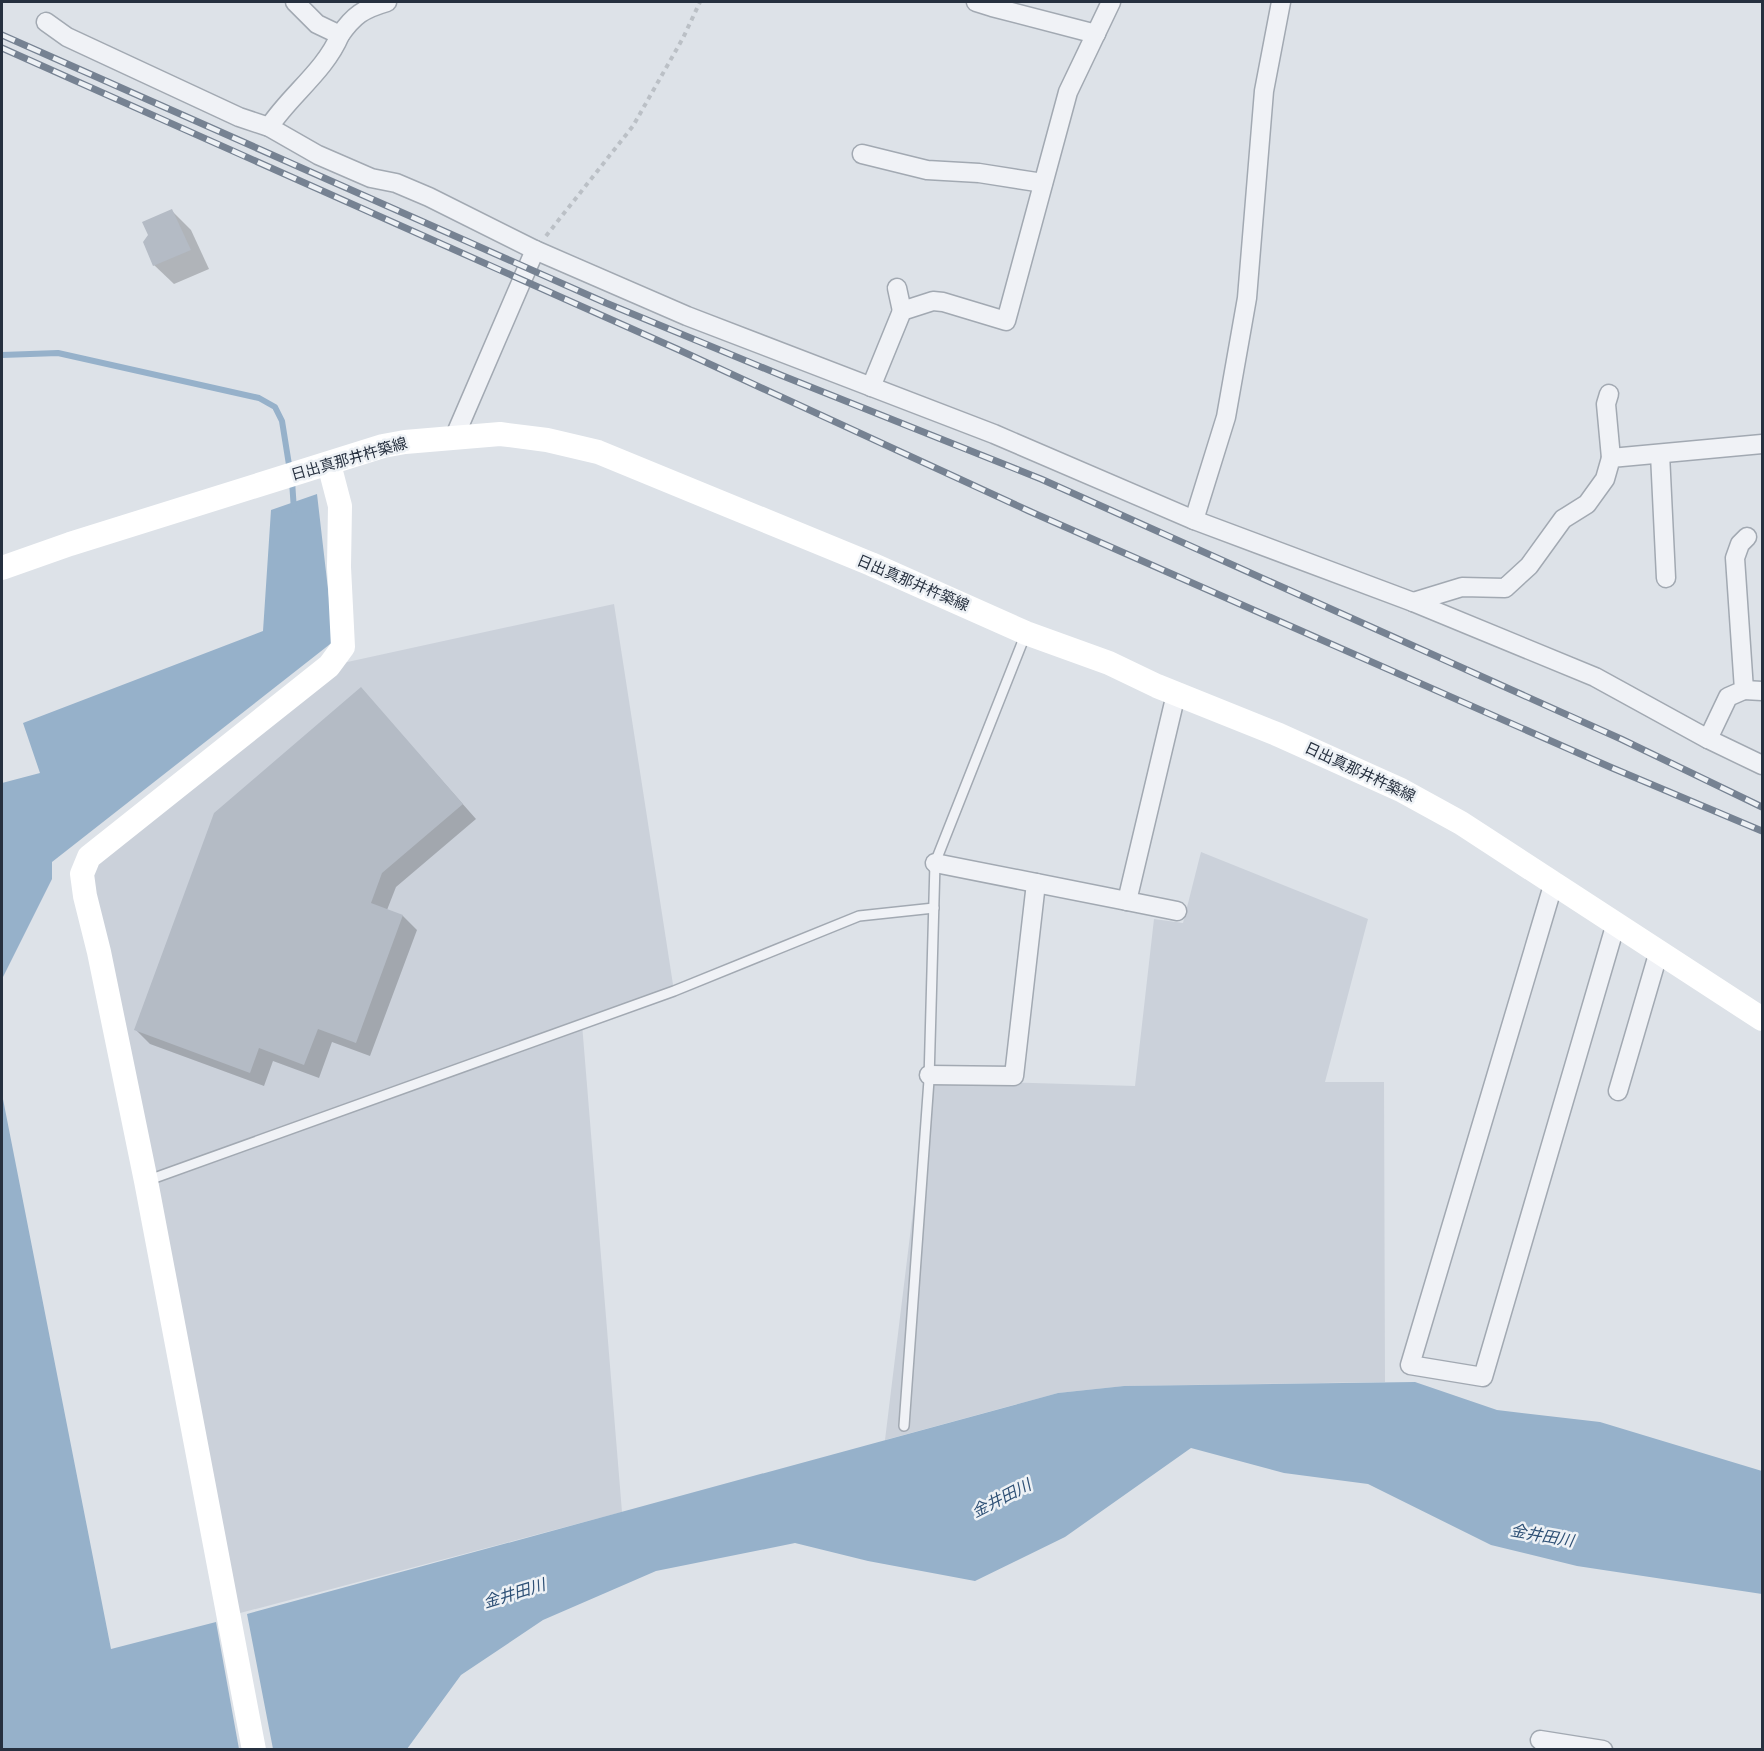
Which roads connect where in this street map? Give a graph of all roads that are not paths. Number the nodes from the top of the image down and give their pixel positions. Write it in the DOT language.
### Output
graph roads {
  1 [pos="295,2"];
  2 [pos="387,2"];
  3 [pos="976,2"];
  4 [pos="1111,2"];
  5 [pos="1281,2"];
  6 [pos="46,22"];
  7 [pos="1096,34"];
  8 [pos="340,35"];
  9 [pos="269,128"];
  10 [pos="862,154"];
  11 [pos="1043,183"];
  12 [pos="535,250"];
  13 [pos="897,288"];
  14 [pos="902,310"];
  15 [pos="871,387"];
  16 [pos="1609,394"];
  17 [pos="454,438"];
  18 [pos="1762,444"];
  19 [pos="1660,454"];
  20 [pos="1611,458"];
  21 [pos="329,464"];
  22 [pos="1194,520"];
  23 [pos="1747,537"];
  24 [pos="2,568"];
  25 [pos="1666,578"];
  26 [pos="1413,602"];
  27 [pos="1026,633"];
  28 [pos="1753,691"];
  29 [pos="1176,694"];
  30 [pos="1708,739"];
  31 [pos="1762,765"];
  32 [pos="935,863"];
  33 [pos="1554,882"];
  34 [pos="1036,883"];
  35 [pos="1127,901"];
  36 [pos="934,908"];
  37 [pos="1177,911"];
  38 [pos="1616,923"];
  39 [pos="1659,951"];
  40 [pos="1762,1019"];
  41 [pos="929,1075"];
  42 [pos="1618,1091"];
  43 [pos="146,1181"];
  44 [pos="904,1426"];
  45 [pos="1540,1740"];
  46 [pos="254,1749"];
  47 [pos="1603,1749"];
  1 -- 8 [label="street"];
  2 -- 8 [label="street"];
  3 -- 7 [label="street"];
  4 -- 7 [label="street"];
  5 -- 22 [label="street"];
  6 -- 9 [label="street"];
  7 -- 11 [label="street"];
  8 -- 9 [label="street"];
  9 -- 12 [label="street"];
  10 -- 11 [label="street"];
  11 -- 14 [label="street"];
  12 -- 15 [label="street"];
  12 -- 17 [label="street"];
  13 -- 14 [label="street"];
  14 -- 15 [label="street"];
  15 -- 22 [label="street"];
  16 -- 20 [label="street"];
  17 -- 21 [label="main road, 日出真那井杵築線"];
  17 -- 27 [label="main road, 日出真那井杵築線"];
  18 -- 19 [label="street"];
  19 -- 20 [label="street"];
  19 -- 25 [label="street"];
  20 -- 26 [label="street"];
  21 -- 24 [label="main road, 日出真那井杵築線"];
  21 -- 43 [label="main road"];
  22 -- 26 [label="street"];
  23 -- 28 [label="street"];
  26 -- 30 [label="street"];
  27 -- 29 [label="main road, 日出真那井杵築線"];
  27 -- 32 [label="lane"];
  28 -- 30 [label="street"];
  29 -- 33 [label="main road, 日出真那井杵築線"];
  29 -- 35 [label="street"];
  30 -- 31 [label="street"];
  32 -- 34 [label="street"];
  32 -- 36 [label="lane"];
  33 -- 38 [label="main road, 日出真那井杵築線"];
  33 -- 38 [label="street"];
  34 -- 35 [label="street"];
  34 -- 41 [label="street"];
  35 -- 37 [label="street"];
  36 -- 41 [label="lane"];
  36 -- 43 [label="lane"];
  38 -- 39 [label="main road, 日出真那井杵築線"];
  39 -- 40 [label="main road, 日出真那井杵築線"];
  39 -- 42 [label="street"];
  41 -- 44 [label="lane"];
  43 -- 46 [label="main road"];
  45 -- 47 [label="street"];
}
